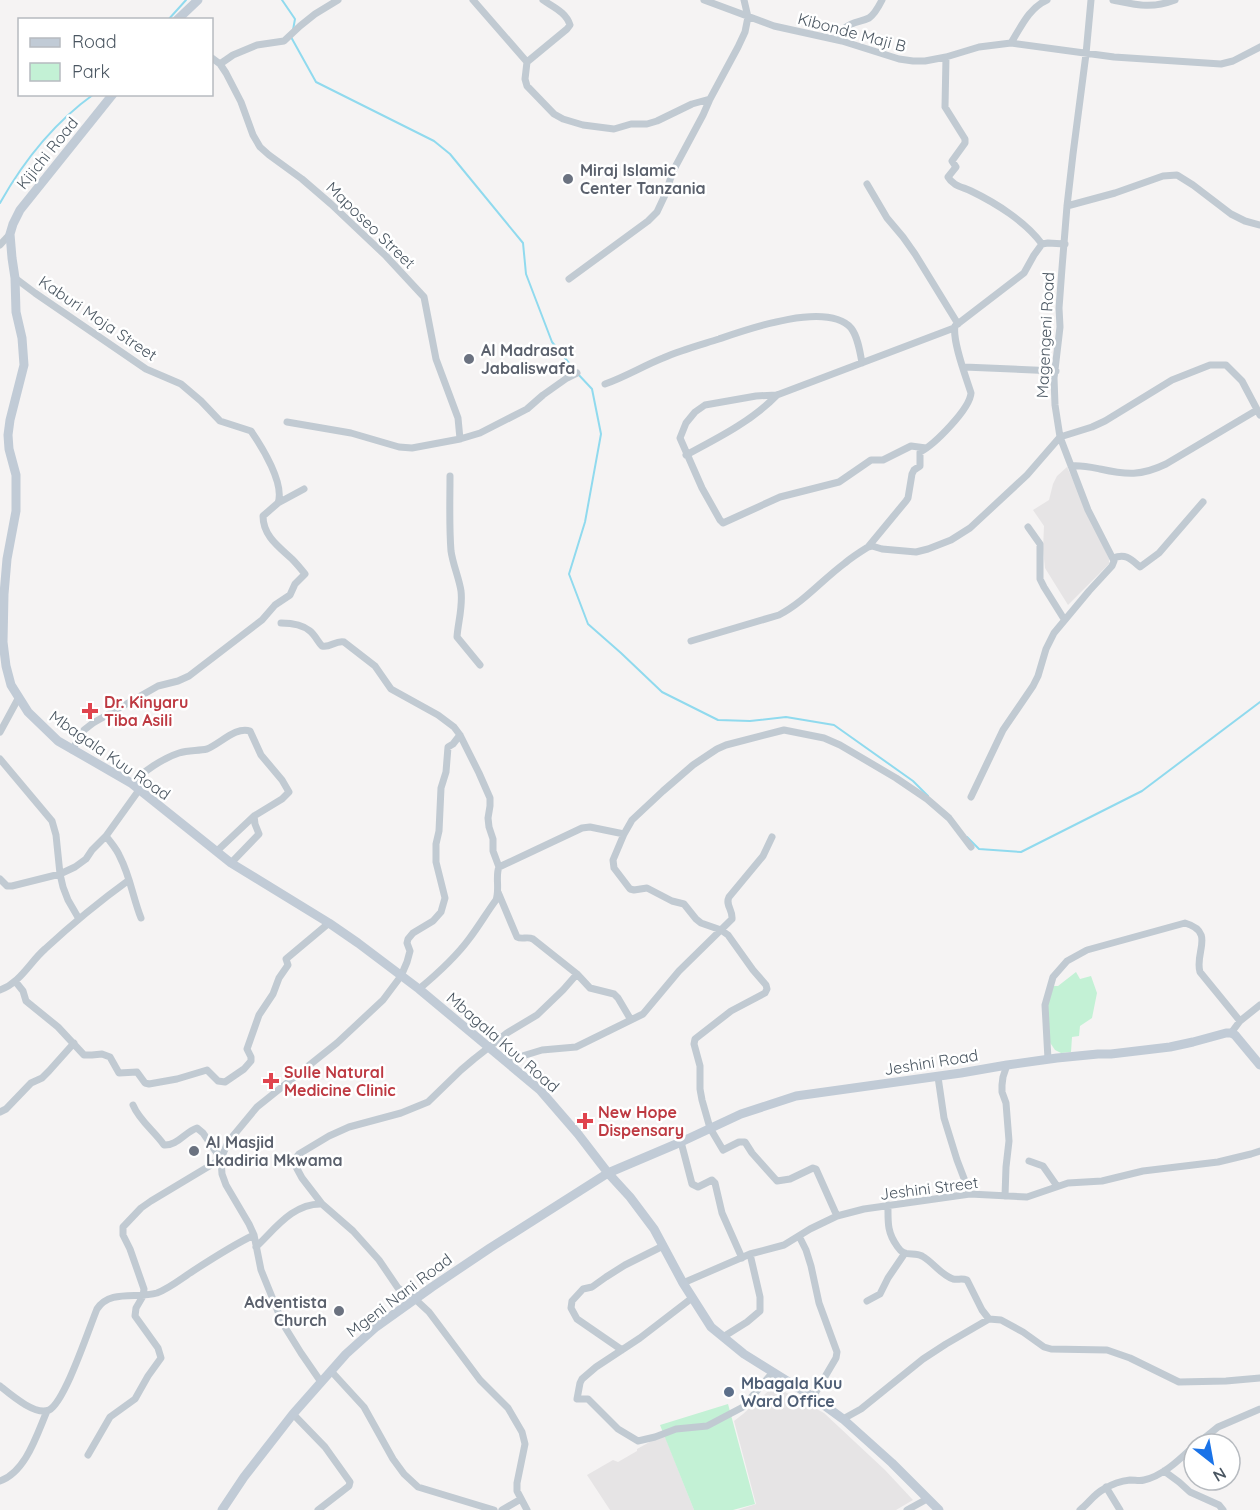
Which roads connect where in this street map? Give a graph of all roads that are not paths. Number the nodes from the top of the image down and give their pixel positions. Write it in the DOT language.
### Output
graph roads {
  1 [pos="198,0"];
  2 [pos="338,0"];
  3 [pos="473,0"];
  4 [pos="543,0"];
  5 [pos="705,0"];
  6 [pos="744,0"];
  7 [pos="882,0"];
  8 [pos="1047,0"];
  9 [pos="1091,0"];
  10 [pos="1113,0"];
  11 [pos="1175,0"];
  12 [pos="748,17"];
  13 [pos="179,18"];
  14 [pos="842,41"];
  15 [pos="1011,43"];
  16 [pos="1260,47"];
  17 [pos="1086,54"];
  18 [pos="946,57"];
  19 [pos="213,59"];
  20 [pos="527,62"];
  21 [pos="219,64"];
  22 [pos="111,96"];
  23 [pos="710,99"];
  24 [pos="867,184"];
  25 [pos="1067,206"];
  26 [pos="1260,225"];
  27 [pos="10,234"];
  28 [pos="1042,244"];
  29 [pos="1065,244"];
  30 [pos="0,245"];
  31 [pos="15,278"];
  32 [pos="569,279"];
  33 [pos="956,326"];
  34 [pos="862,363"];
  35 [pos="964,367"];
  36 [pos="1056,371"];
  37 [pos="577,373"];
  38 [pos="605,384"];
  39 [pos="777,395"];
  40 [pos="1259,412"];
  41 [pos="287,422"];
  42 [pos="1060,436"];
  43 [pos="460,440"];
  44 [pos="926,448"];
  45 [pos="686,454"];
  46 [pos="1071,466"];
  47 [pos="450,477"];
  48 [pos="304,489"];
  49 [pos="1203,502"];
  50 [pos="278,503"];
  51 [pos="1028,527"];
  52 [pos="868,547"];
  53 [pos="1113,558"];
  54 [pos="1064,619"];
  55 [pos="281,623"];
  56 [pos="691,642"];
  57 [pos="480,665"];
  58 [pos="19,697"];
  59 [pos="0,732"];
  60 [pos="460,735"];
  61 [pos="72,750"];
  62 [pos="0,759"];
  63 [pos="131,783"];
  64 [pos="139,790"];
  65 [pos="970,797"];
  66 [pos="254,816"];
  67 [pos="624,834"];
  68 [pos="106,836"];
  69 [pos="772,837"];
  70 [pos="971,847"];
  71 [pos="217,851"];
  72 [pos="231,863"];
  73 [pos="499,867"];
  74 [pos="60,874"];
  75 [pos="0,879"];
  76 [pos="129,880"];
  77 [pos="498,892"];
  78 [pos="141,918"];
  79 [pos="79,919"];
  80 [pos="329,923"];
  81 [pos="721,930"];
  82 [pos="577,974"];
  83 [pos="401,976"];
  84 [pos="15,981"];
  85 [pos="419,989"];
  86 [pos="0,990"];
  87 [pos="1260,1005"];
  88 [pos="631,1020"];
  89 [pos="1240,1021"];
  90 [pos="1231,1033"];
  91 [pos="74,1043"];
  92 [pos="488,1048"];
  93 [pos="1048,1059"];
  94 [pos="506,1061"];
  95 [pos="1006,1065"];
  96 [pos="1260,1065"];
  97 [pos="938,1077"];
  98 [pos="133,1105"];
  99 [pos="0,1112"];
  100 [pos="710,1128"];
  101 [pos="681,1142"];
  102 [pos="1260,1151"];
  103 [pos="221,1159"];
  104 [pos="1029,1161"];
  105 [pos="608,1173"];
  106 [pos="1057,1186"];
  107 [pos="970,1194"];
  108 [pos="1005,1196"];
  109 [pos="322,1204"];
  110 [pos="888,1205"];
  111 [pos="837,1216"];
  112 [pos="254,1235"];
  113 [pos="799,1236"];
  114 [pos="663,1246"];
  115 [pos="256,1247"];
  116 [pos="905,1253"];
  117 [pos="750,1254"];
  118 [pos="742,1258"];
  119 [pos="683,1283"];
  120 [pos="143,1296"];
  121 [pos="692,1298"];
  122 [pos="415,1299"];
  123 [pos="867,1301"];
  124 [pos="989,1319"];
  125 [pos="723,1336"];
  126 [pos="622,1350"];
  127 [pos="331,1371"];
  128 [pos="774,1372"];
  129 [pos="1260,1378"];
  130 [pos="321,1382"];
  131 [pos="0,1386"];
  132 [pos="813,1397"];
  133 [pos="1260,1409"];
  134 [pos="47,1411"];
  135 [pos="293,1414"];
  136 [pos="843,1419"];
  137 [pos="1212,1432"];
  138 [pos="88,1455"];
  139 [pos="1182,1456"];
  140 [pos="1164,1471"];
  141 [pos="0,1481"];
  142 [pos="1106,1487"];
  143 [pos="521,1499"];
  144 [pos="927,1499"];
  145 [pos="222,1510"];
  146 [pos="318,1510"];
  147 [pos="494,1510"];
  148 [pos="502,1510"];
  149 [pos="527,1510"];
  150 [pos="907,1510"];
  151 [pos="939,1510"];
  152 [pos="1080,1510"];
  153 [pos="1119,1510"];
  154 [pos="1223,1510"];
  1 -- 13 [label="street"];
  2 -- 21 [label="street"];
  3 -- 20 [label="street"];
  4 -- 20 [label="street"];
  5 -- 12 [label="street, Kibonde Maji B"];
  6 -- 12 [label="street"];
  7 -- 14 [label="street"];
  8 -- 15 [label="street"];
  9 -- 17 [label="street, Magengeni Road"];
  10 -- 11 [label="street"];
  12 -- 14 [label="street, Kibonde Maji B"];
  12 -- 23 [label="street"];
  14 -- 18 [label="street, Kibonde Maji B"];
  15 -- 17 [label="street, Kibonde Maji B"];
  15 -- 18 [label="street, Kibonde Maji B"];
  16 -- 17 [label="street, Kibonde Maji B"];
  17 -- 25 [label="street, Magengeni Road"];
  18 -- 28 [label="street"];
  19 -- 21 [label="street, Maposeo Street"];
  20 -- 23 [label="street"];
  21 -- 43 [label="street, Maposeo Street"];
  22 -- 27 [label="street, Kijichi Road"];
  23 -- 32 [label="street"];
  24 -- 33 [label="street"];
  25 -- 26 [label="street"];
  25 -- 29 [label="street, Magengeni Road"];
  27 -- 30 [label="street"];
  27 -- 31 [label="street, Mbagala Kuu Road"];
  28 -- 29 [label="street"];
  28 -- 33 [label="street"];
  29 -- 36 [label="street, Magengeni Road"];
  31 -- 50 [label="street, Kaburi Moja Street"];
  31 -- 58 [label="street, Mbagala Kuu Road"];
  33 -- 34 [label="street"];
  33 -- 35 [label="street"];
  34 -- 38 [label="street"];
  34 -- 39 [label="street"];
  35 -- 36 [label="street"];
  35 -- 44 [label="street"];
  36 -- 42 [label="street, Magengeni Road"];
  37 -- 43 [label="street"];
  39 -- 45 [label="street"];
  39 -- 45 [label="street"];
  40 -- 42 [label="street"];
  40 -- 46 [label="street"];
  41 -- 43 [label="street"];
  42 -- 46 [label="street, Magengeni Road"];
  42 -- 52 [label="street"];
  44 -- 45 [label="street"];
  44 -- 52 [label="street"];
  46 -- 53 [label="street, Magengeni Road"];
  47 -- 57 [label="street"];
  48 -- 50 [label="street"];
  49 -- 53 [label="street"];
  50 -- 61 [label="street"];
  51 -- 54 [label="street"];
  52 -- 56 [label="street"];
  53 -- 54 [label="street"];
  54 -- 65 [label="street"];
  55 -- 60 [label="street"];
  58 -- 59 [label="street"];
  58 -- 61 [label="street, Mbagala Kuu Road"];
  60 -- 73 [label="street"];
  60 -- 83 [label="street"];
  61 -- 63 [label="street, Mbagala Kuu Road"];
  62 -- 74 [label="street"];
  63 -- 64 [label="street, Mbagala Kuu Road"];
  63 -- 66 [label="street"];
  64 -- 68 [label="street"];
  64 -- 71 [label="street, Mbagala Kuu Road"];
  66 -- 71 [label="street"];
  66 -- 72 [label="street"];
  67 -- 70 [label="street"];
  67 -- 73 [label="street"];
  67 -- 81 [label="street"];
  68 -- 74 [label="street"];
  68 -- 76 [label="street"];
  69 -- 81 [label="street"];
  71 -- 72 [label="street, Mbagala Kuu Road"];
  72 -- 80 [label="street, Mbagala Kuu Road"];
  73 -- 77 [label="street"];
  74 -- 75 [label="street"];
  74 -- 79 [label="street"];
  76 -- 78 [label="street"];
  76 -- 79 [label="street"];
  77 -- 82 [label="street"];
  77 -- 85 [label="street"];
  79 -- 84 [label="street"];
  80 -- 83 [label="street, Mbagala Kuu Road"];
  80 -- 91 [label="street"];
  81 -- 88 [label="street"];
  81 -- 100 [label="street"];
  82 -- 88 [label="street"];
  82 -- 92 [label="street"];
  83 -- 85 [label="street, Mbagala Kuu Road"];
  83 -- 103 [label="street"];
  84 -- 86 [label="street"];
  84 -- 91 [label="street"];
  85 -- 92 [label="street, Mbagala Kuu Road"];
  87 -- 89 [label="street"];
  88 -- 94 [label="street"];
  89 -- 90 [label="street"];
  89 -- 93 [label="street"];
  90 -- 93 [label="street, Jeshini Road"];
  90 -- 96 [label="street"];
  91 -- 99 [label="street"];
  92 -- 94 [label="street, Mbagala Kuu Road"];
  92 -- 109 [label="street"];
  93 -- 95 [label="street, Jeshini Road"];
  94 -- 105 [label="street, Mbagala Kuu Road"];
  95 -- 97 [label="street, Jeshini Road"];
  95 -- 108 [label="street"];
  97 -- 100 [label="street, Jeshini Road"];
  97 -- 107 [label="street"];
  98 -- 103 [label="street"];
  100 -- 101 [label="street, Jeshini Road"];
  100 -- 111 [label="street"];
  101 -- 105 [label="street, Jeshini Road"];
  101 -- 118 [label="street"];
  102 -- 106 [label="street, Jeshini Street"];
  103 -- 112 [label="street"];
  103 -- 120 [label="street"];
  104 -- 106 [label="street"];
  105 -- 114 [label="street, Mbagala Kuu Road"];
  105 -- 122 [label="street, Mgeni Nani Road"];
  106 -- 108 [label="street, Jeshini Street"];
  107 -- 108 [label="street, Jeshini Street"];
  107 -- 110 [label="street, Jeshini Street"];
  109 -- 115 [label="street"];
  109 -- 122 [label="street"];
  110 -- 111 [label="street, Jeshini Street"];
  110 -- 116 [label="street"];
  111 -- 113 [label="street, Jeshini Street"];
  112 -- 115 [label="street"];
  112 -- 120 [label="street"];
  113 -- 117 [label="street, Jeshini Street"];
  113 -- 132 [label="street"];
  114 -- 119 [label="street, Mbagala Kuu Road"];
  114 -- 126 [label="street"];
  115 -- 130 [label="street"];
  116 -- 123 [label="street"];
  116 -- 124 [label="street"];
  117 -- 118 [label="street, Jeshini Street"];
  117 -- 125 [label="street"];
  118 -- 119 [label="street, Jeshini Street"];
  119 -- 121 [label="street, Mbagala Kuu Road"];
  120 -- 134 [label="street"];
  120 -- 138 [label="street"];
  121 -- 125 [label="street, Mbagala Kuu Road"];
  121 -- 126 [label="street"];
  122 -- 127 [label="street, Mgeni Nani Road"];
  122 -- 143 [label="street"];
  124 -- 129 [label="street"];
  124 -- 136 [label="street"];
  125 -- 128 [label="street, Mbagala Kuu Road"];
  126 -- 128 [label="street"];
  127 -- 130 [label="street, Mgeni Nani Road"];
  127 -- 147 [label="street"];
  128 -- 132 [label="street, Mbagala Kuu Road"];
  130 -- 135 [label="street, Mgeni Nani Road"];
  131 -- 134 [label="street"];
  132 -- 136 [label="street, Mbagala Kuu Road"];
  133 -- 137 [label="street"];
  134 -- 141 [label="street"];
  135 -- 145 [label="street, Mgeni Nani Road"];
  135 -- 146 [label="street"];
  136 -- 144 [label="street, Mbagala Kuu Road"];
  139 -- 140 [label="street"];
  140 -- 142 [label="street"];
  140 -- 154 [label="street"];
  142 -- 152 [label="street"];
  142 -- 153 [label="street"];
  143 -- 148 [label="street"];
  143 -- 149 [label="street"];
  144 -- 150 [label="street"];
  144 -- 151 [label="street"];
}
